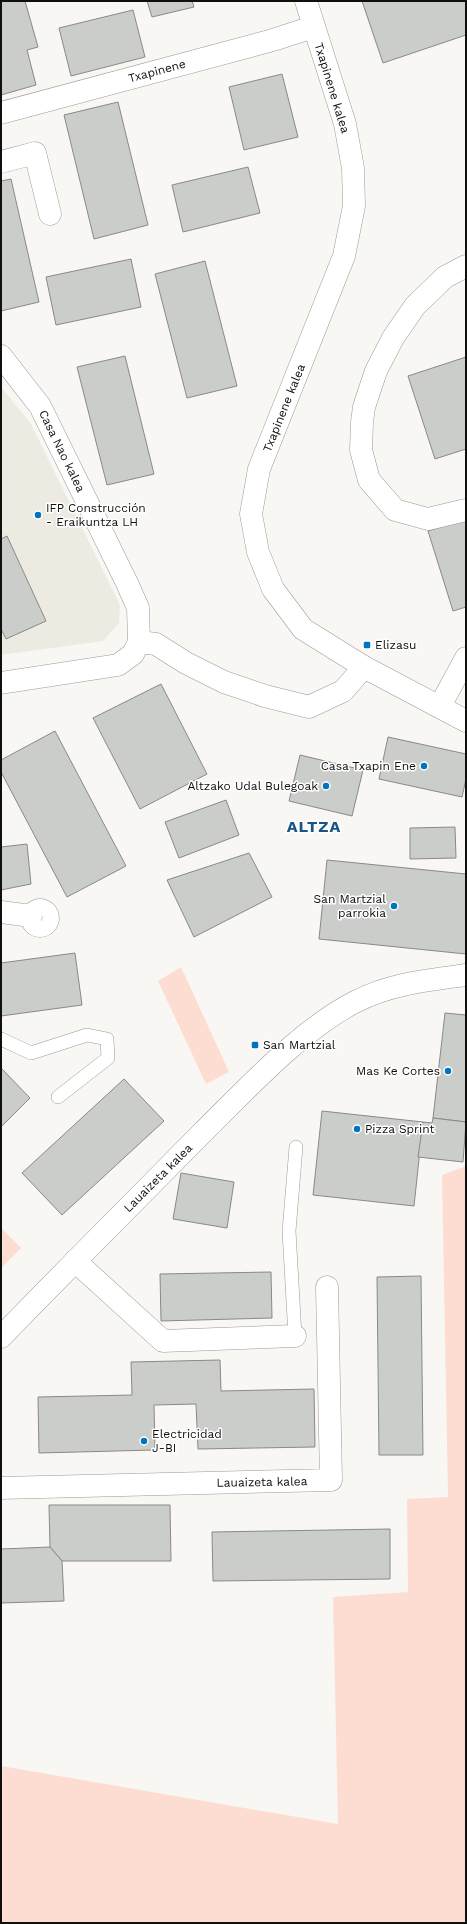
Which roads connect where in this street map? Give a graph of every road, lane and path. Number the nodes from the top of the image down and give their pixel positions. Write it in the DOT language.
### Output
graph roads {
  1 [pos="306,1"];
  2 [pos="313,27"];
  3 [pos="1,113"];
  4 [pos="1,162"];
  5 [pos="50,214"];
  6 [pos="466,266"];
  7 [pos="1,356"];
  8 [pos="466,510"];
  9 [pos="139,642"];
  10 [pos="466,658"];
  11 [pos="364,667"];
  12 [pos="1,683"];
  13 [pos="440,706"];
  14 [pos="466,721"];
  15 [pos="1,912"];
  16 [pos="32,916"];
  17 [pos="466,974"];
  18 [pos="1,1039"];
  19 [pos="58,1097"];
  20 [pos="296,1147"];
  21 [pos="75,1260"];
  22 [pos="327,1287"];
  23 [pos="295,1336"];
  24 [pos="1,1338"];
  25 [pos="1,1488"];
  1 -- 2 [label="street, Txapinene kalea"];
  2 -- 3 [label="street, Txapinene"];
  2 -- 11 [label="street, Txapinene kalea"];
  4 -- 5 [label="street"];
  6 -- 8 [label="street"];
  7 -- 9 [label="street, Casa Nao kalea"];
  9 -- 11 [label="street"];
  9 -- 12 [label="street"];
  10 -- 13 [label="street"];
  11 -- 13 [label="street, Txapinene kalea"];
  13 -- 14 [label="street, Txapinene kalea"];
  15 -- 16 [label="street"];
  17 -- 21 [label="street, Lauaizeta kalea"];
  18 -- 19 [label="lane"];
  20 -- 23 [label="lane"];
  21 -- 23 [label="street"];
  21 -- 24 [label="street, Lauaizeta kalea"];
  22 -- 25 [label="street, Lauaizeta kalea"];
}
